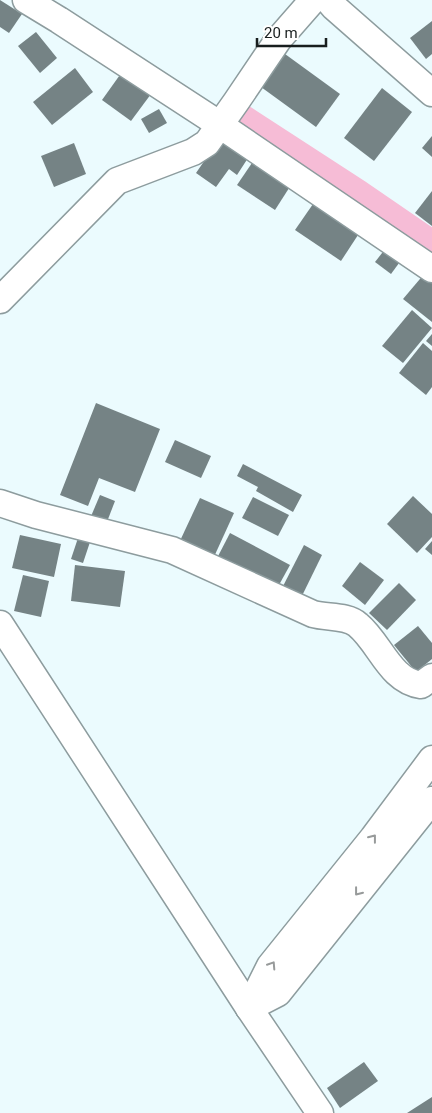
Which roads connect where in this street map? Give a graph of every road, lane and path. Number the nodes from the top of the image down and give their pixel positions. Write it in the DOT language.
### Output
graph roads {
  1 [pos="26,0"];
  2 [pos="313,0"];
  3 [pos="328,0"];
  4 [pos="432,93"];
  5 [pos="226,117"];
  6 [pos="432,269"];
  7 [pos="0,300"];
  8 [pos="0,503"];
  9 [pos="0,624"];
  10 [pos="432,677"];
  11 [pos="432,759"];
  12 [pos="432,800"];
  13 [pos="249,1008"];
  14 [pos="320,1113"];
  1 -- 5 [label="street"];
  2 -- 5 [label="street"];
  3 -- 4 [label="street"];
  5 -- 6 [label="street"];
  5 -- 7 [label="street"];
  8 -- 10 [label="street"];
  9 -- 13 [label="street"];
  13 -- 11 [label="street, one-way"];
  12 -- 13 [label="street, one-way"];
  13 -- 14 [label="street"];
}
